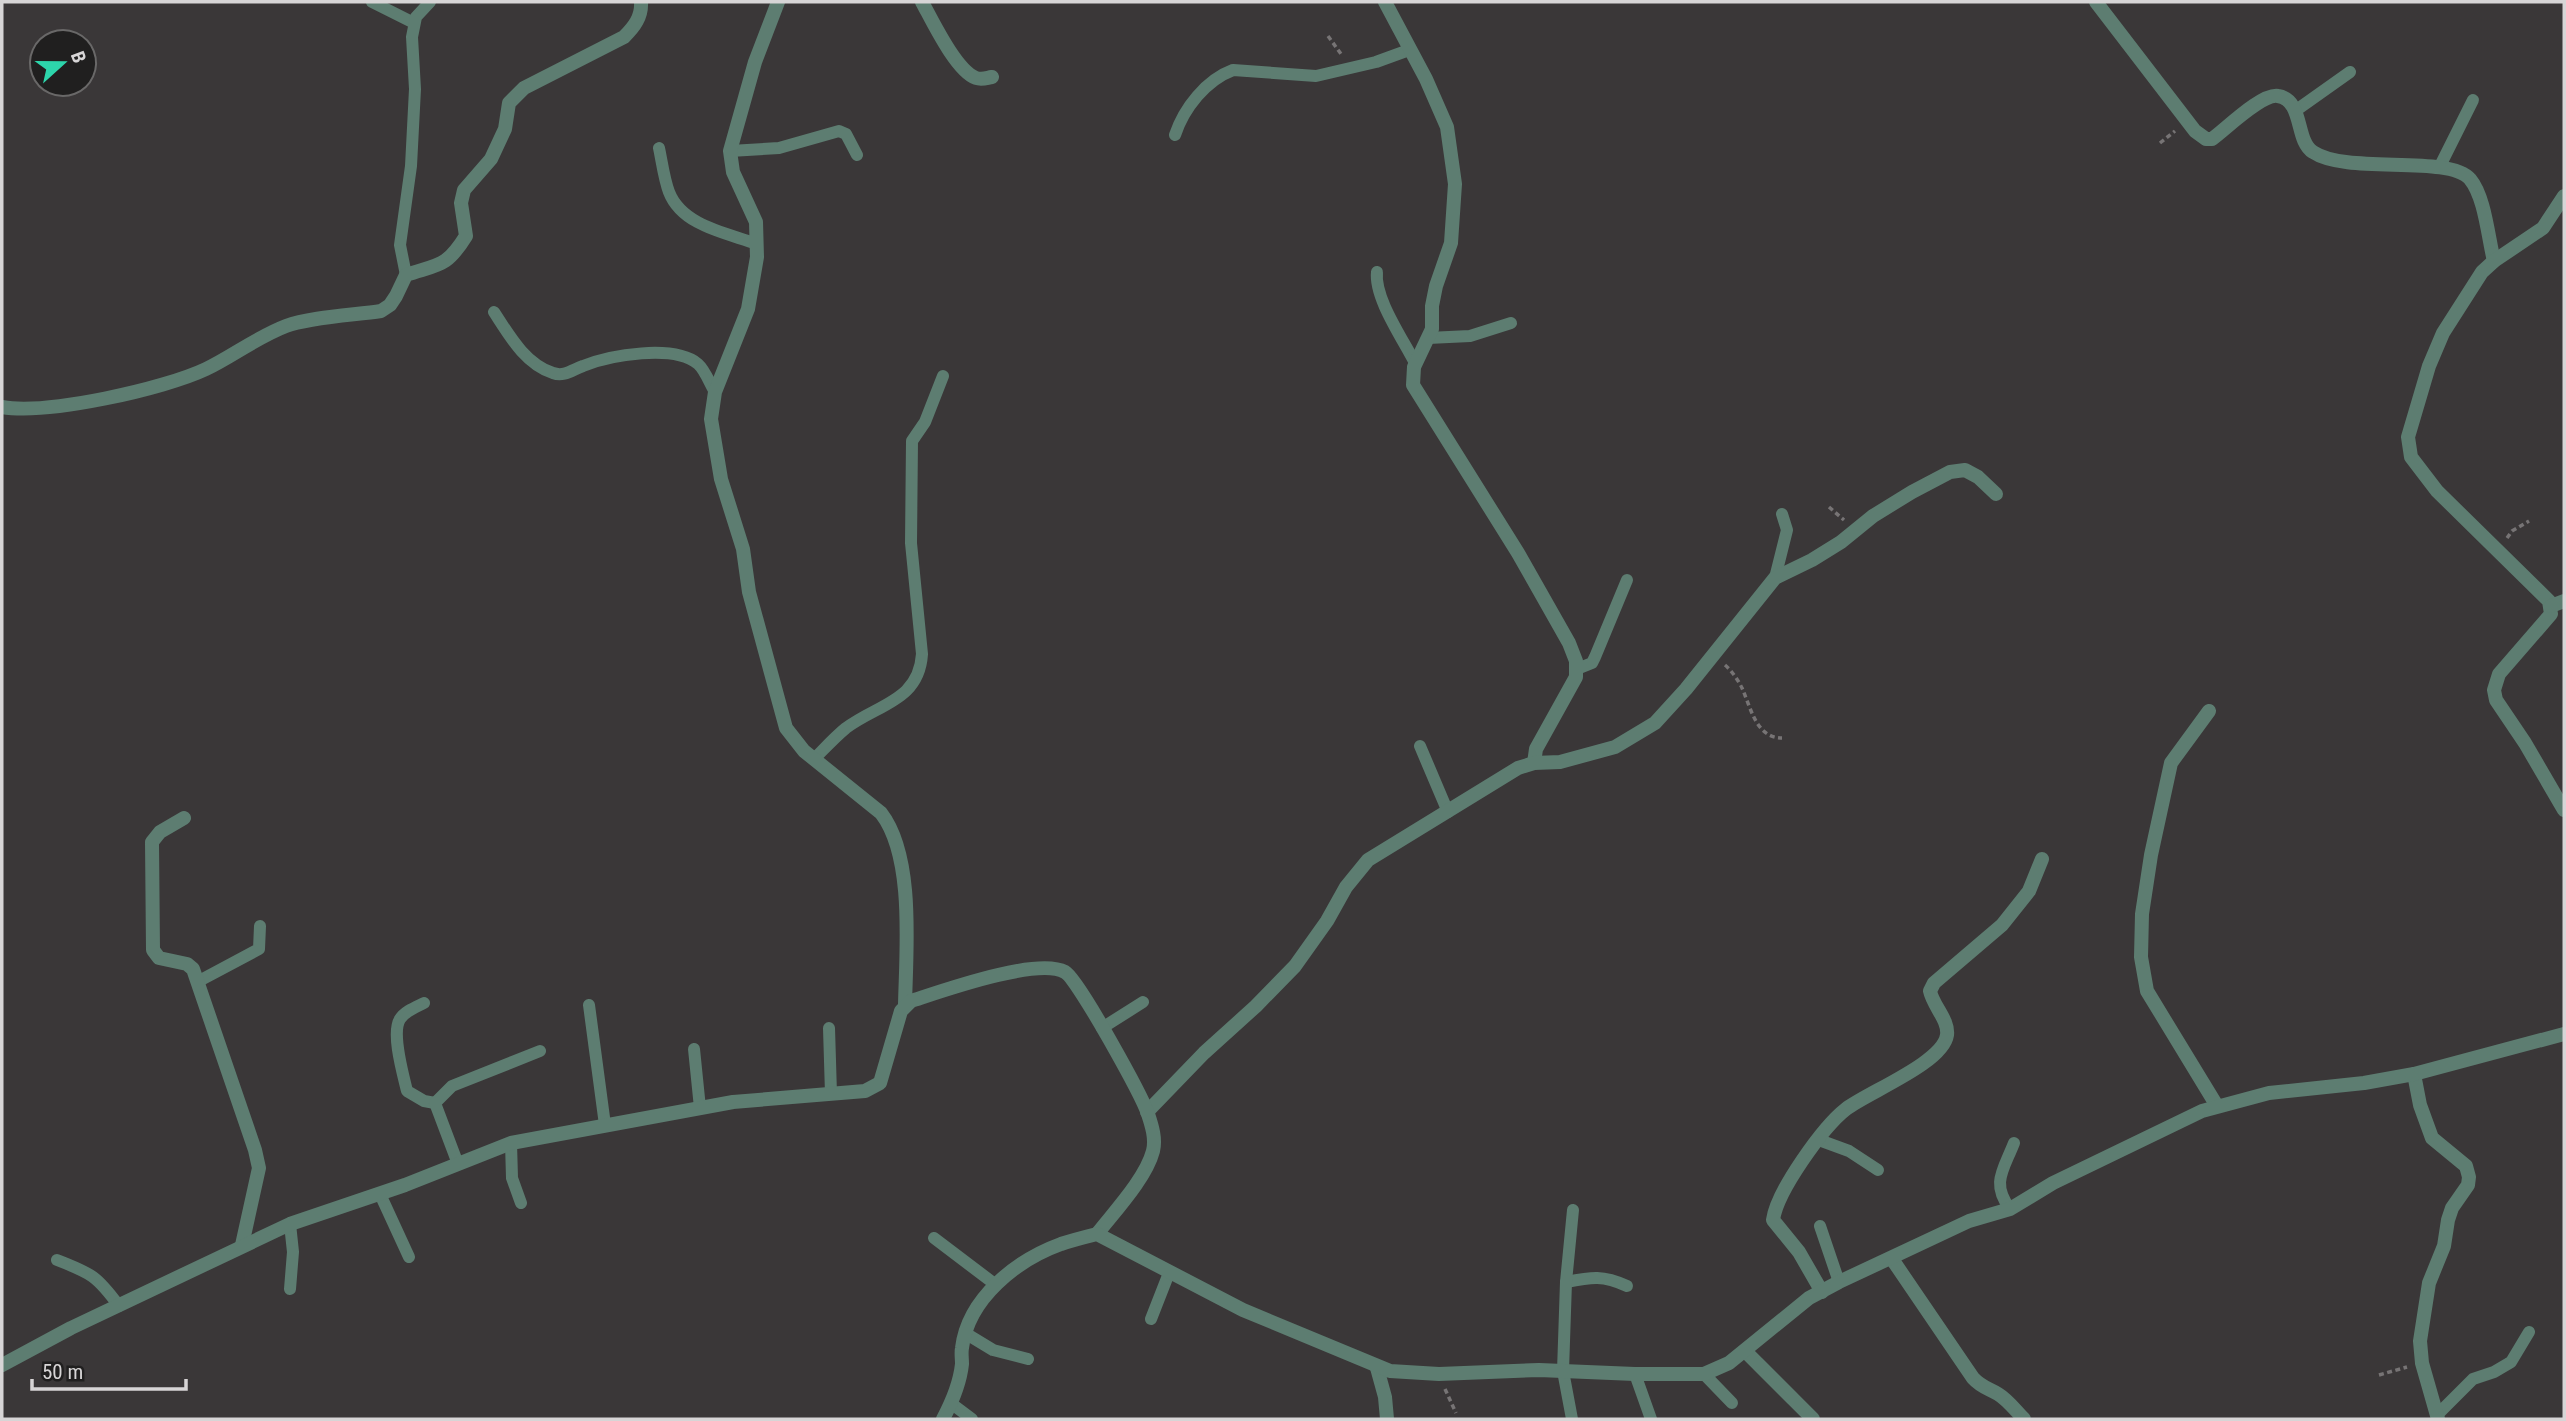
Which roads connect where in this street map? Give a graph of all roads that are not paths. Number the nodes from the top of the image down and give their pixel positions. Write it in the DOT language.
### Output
graph roads {
  1 [pos="372,2"];
  2 [pos="430,2"];
  3 [pos="641,2"];
  4 [pos="778,2"];
  5 [pos="922,2"];
  6 [pos="1385,2"];
  7 [pos="2096,2"];
  8 [pos="414,23"];
  9 [pos="1409,50"];
  10 [pos="2350,72"];
  11 [pos="992,77"];
  12 [pos="2473,100"];
  13 [pos="2295,111"];
  14 [pos="1175,135"];
  15 [pos="659,148"];
  16 [pos="730,151"];
  17 [pos="857,155"];
  18 [pos="2439,168"];
  19 [pos="2564,196"];
  20 [pos="757,244"];
  21 [pos="2494,261"];
  22 [pos="1377,272"];
  23 [pos="406,275"];
  24 [pos="494,312"];
  25 [pos="1511,323"];
  26 [pos="1428,338"];
  27 [pos="1415,363"];
  28 [pos="943,376"];
  29 [pos="715,392"];
  30 [pos="2,407"];
  31 [pos="1996,494"];
  32 [pos="1782,514"];
  33 [pos="1774,578"];
  34 [pos="1627,580"];
  35 [pos="2558,603"];
  36 [pos="1577,670"];
  37 [pos="2209,711"];
  38 [pos="1420,746"];
  39 [pos="814,759"];
  40 [pos="1534,763"];
  41 [pos="2564,810"];
  42 [pos="1448,812"];
  43 [pos="184,818"];
  44 [pos="2042,859"];
  45 [pos="260,926"];
  46 [pos="199,981"];
  47 [pos="1143,1002"];
  48 [pos="424,1003"];
  49 [pos="589,1005"];
  50 [pos="905,1005"];
  51 [pos="829,1028"];
  52 [pos="1102,1028"];
  53 [pos="2564,1034"];
  54 [pos="694,1049"];
  55 [pos="540,1051"];
  56 [pos="2414,1074"];
  57 [pos="831,1094"];
  58 [pos="435,1102"];
  59 [pos="2217,1106"];
  60 [pos="700,1108"];
  61 [pos="1147,1112"];
  62 [pos="604,1125"];
  63 [pos="1819,1140"];
  64 [pos="511,1143"];
  65 [pos="2014,1143"];
  66 [pos="458,1164"];
  67 [pos="1878,1170"];
  68 [pos="380,1194"];
  69 [pos="522,1203"];
  70 [pos="2010,1209"];
  71 [pos="1573,1210"];
  72 [pos="290,1224"];
  73 [pos="1821,1226"];
  74 [pos="1097,1234"];
  75 [pos="934,1238"];
  76 [pos="242,1245"];
  77 [pos="409,1257"];
  78 [pos="1892,1259"];
  79 [pos="57,1260"];
  80 [pos="1169,1273"];
  81 [pos="1566,1282"];
  82 [pos="1839,1282"];
  83 [pos="996,1285"];
  84 [pos="1627,1286"];
  85 [pos="290,1289"];
  86 [pos="1822,1292"];
  87 [pos="118,1306"];
  88 [pos="1151,1318"];
  89 [pos="2529,1332"];
  90 [pos="965,1333"];
  91 [pos="1745,1351"];
  92 [pos="1028,1359"];
  93 [pos="2,1365"];
  94 [pos="1377,1368"];
  95 [pos="1563,1371"];
  96 [pos="1635,1374"];
  97 [pos="1704,1374"];
  98 [pos="1732,1403"];
  99 [pos="952,1404"];
  100 [pos="2438,1417"];
  101 [pos="943,1419"];
  102 [pos="972,1419"];
  103 [pos="1387,1419"];
  104 [pos="1573,1419"];
  105 [pos="1651,1419"];
  106 [pos="1813,1419"];
  107 [pos="2024,1419"];
  1 -- 8 [label="lane"];
  2 -- 8 [label="lane"];
  3 -- 23 [label="street"];
  4 -- 16 [label="street"];
  5 -- 11 [label="street"];
  6 -- 9 [label="street"];
  7 -- 13 [label="street"];
  8 -- 23 [label="lane"];
  9 -- 14 [label="lane"];
  9 -- 26 [label="street"];
  10 -- 13 [label="lane"];
  12 -- 18 [label="lane"];
  13 -- 18 [label="street"];
  15 -- 20 [label="lane"];
  16 -- 17 [label="lane"];
  16 -- 20 [label="street"];
  18 -- 21 [label="street"];
  19 -- 21 [label="street"];
  20 -- 29 [label="street"];
  21 -- 35 [label="street"];
  22 -- 27 [label="lane"];
  23 -- 30 [label="street"];
  24 -- 29 [label="lane"];
  25 -- 26 [label="lane"];
  26 -- 27 [label="street"];
  27 -- 36 [label="street"];
  28 -- 39 [label="lane"];
  29 -- 39 [label="street"];
  31 -- 33 [label="street"];
  32 -- 33 [label="lane"];
  33 -- 40 [label="street"];
  34 -- 36 [label="lane"];
  35 -- 41 [label="street"];
  36 -- 40 [label="street"];
  37 -- 59 [label="street"];
  38 -- 42 [label="lane"];
  39 -- 50 [label="street"];
  40 -- 42 [label="street"];
  42 -- 61 [label="street"];
  43 -- 46 [label="street"];
  44 -- 63 [label="street"];
  45 -- 46 [label="lane"];
  46 -- 76 [label="street"];
  47 -- 52 [label="lane"];
  48 -- 58 [label="lane"];
  49 -- 62 [label="lane"];
  50 -- 52 [label="street"];
  50 -- 57 [label="street"];
  51 -- 57 [label="lane"];
  52 -- 61 [label="street"];
  53 -- 56 [label="street"];
  54 -- 60 [label="lane"];
  55 -- 58 [label="lane"];
  56 -- 59 [label="street"];
  56 -- 100 [label="street"];
  57 -- 60 [label="street"];
  58 -- 66 [label="lane"];
  59 -- 70 [label="street"];
  60 -- 62 [label="street"];
  61 -- 74 [label="street"];
  62 -- 64 [label="street"];
  63 -- 67 [label="lane"];
  63 -- 86 [label="street"];
  64 -- 66 [label="street"];
  64 -- 69 [label="lane"];
  65 -- 70 [label="lane"];
  66 -- 68 [label="street"];
  68 -- 72 [label="street"];
  68 -- 77 [label="lane"];
  70 -- 78 [label="street"];
  71 -- 81 [label="lane"];
  72 -- 76 [label="street"];
  72 -- 85 [label="lane"];
  73 -- 82 [label="lane"];
  74 -- 80 [label="street"];
  74 -- 83 [label="street"];
  75 -- 83 [label="lane"];
  76 -- 87 [label="street"];
  78 -- 82 [label="street"];
  78 -- 107 [label="street"];
  79 -- 87 [label="lane"];
  80 -- 88 [label="lane"];
  80 -- 94 [label="street"];
  81 -- 84 [label="lane"];
  81 -- 95 [label="lane"];
  82 -- 86 [label="street"];
  83 -- 90 [label="street"];
  86 -- 91 [label="street"];
  87 -- 93 [label="street"];
  89 -- 100 [label="lane"];
  90 -- 92 [label="lane"];
  90 -- 99 [label="street"];
  91 -- 97 [label="street"];
  91 -- 106 [label="street"];
  94 -- 95 [label="street"];
  94 -- 103 [label="street"];
  95 -- 96 [label="street"];
  95 -- 104 [label="lane"];
  96 -- 97 [label="street"];
  96 -- 105 [label="lane"];
  97 -- 98 [label="lane"];
  99 -- 101 [label="street"];
  99 -- 102 [label="lane"];
}
